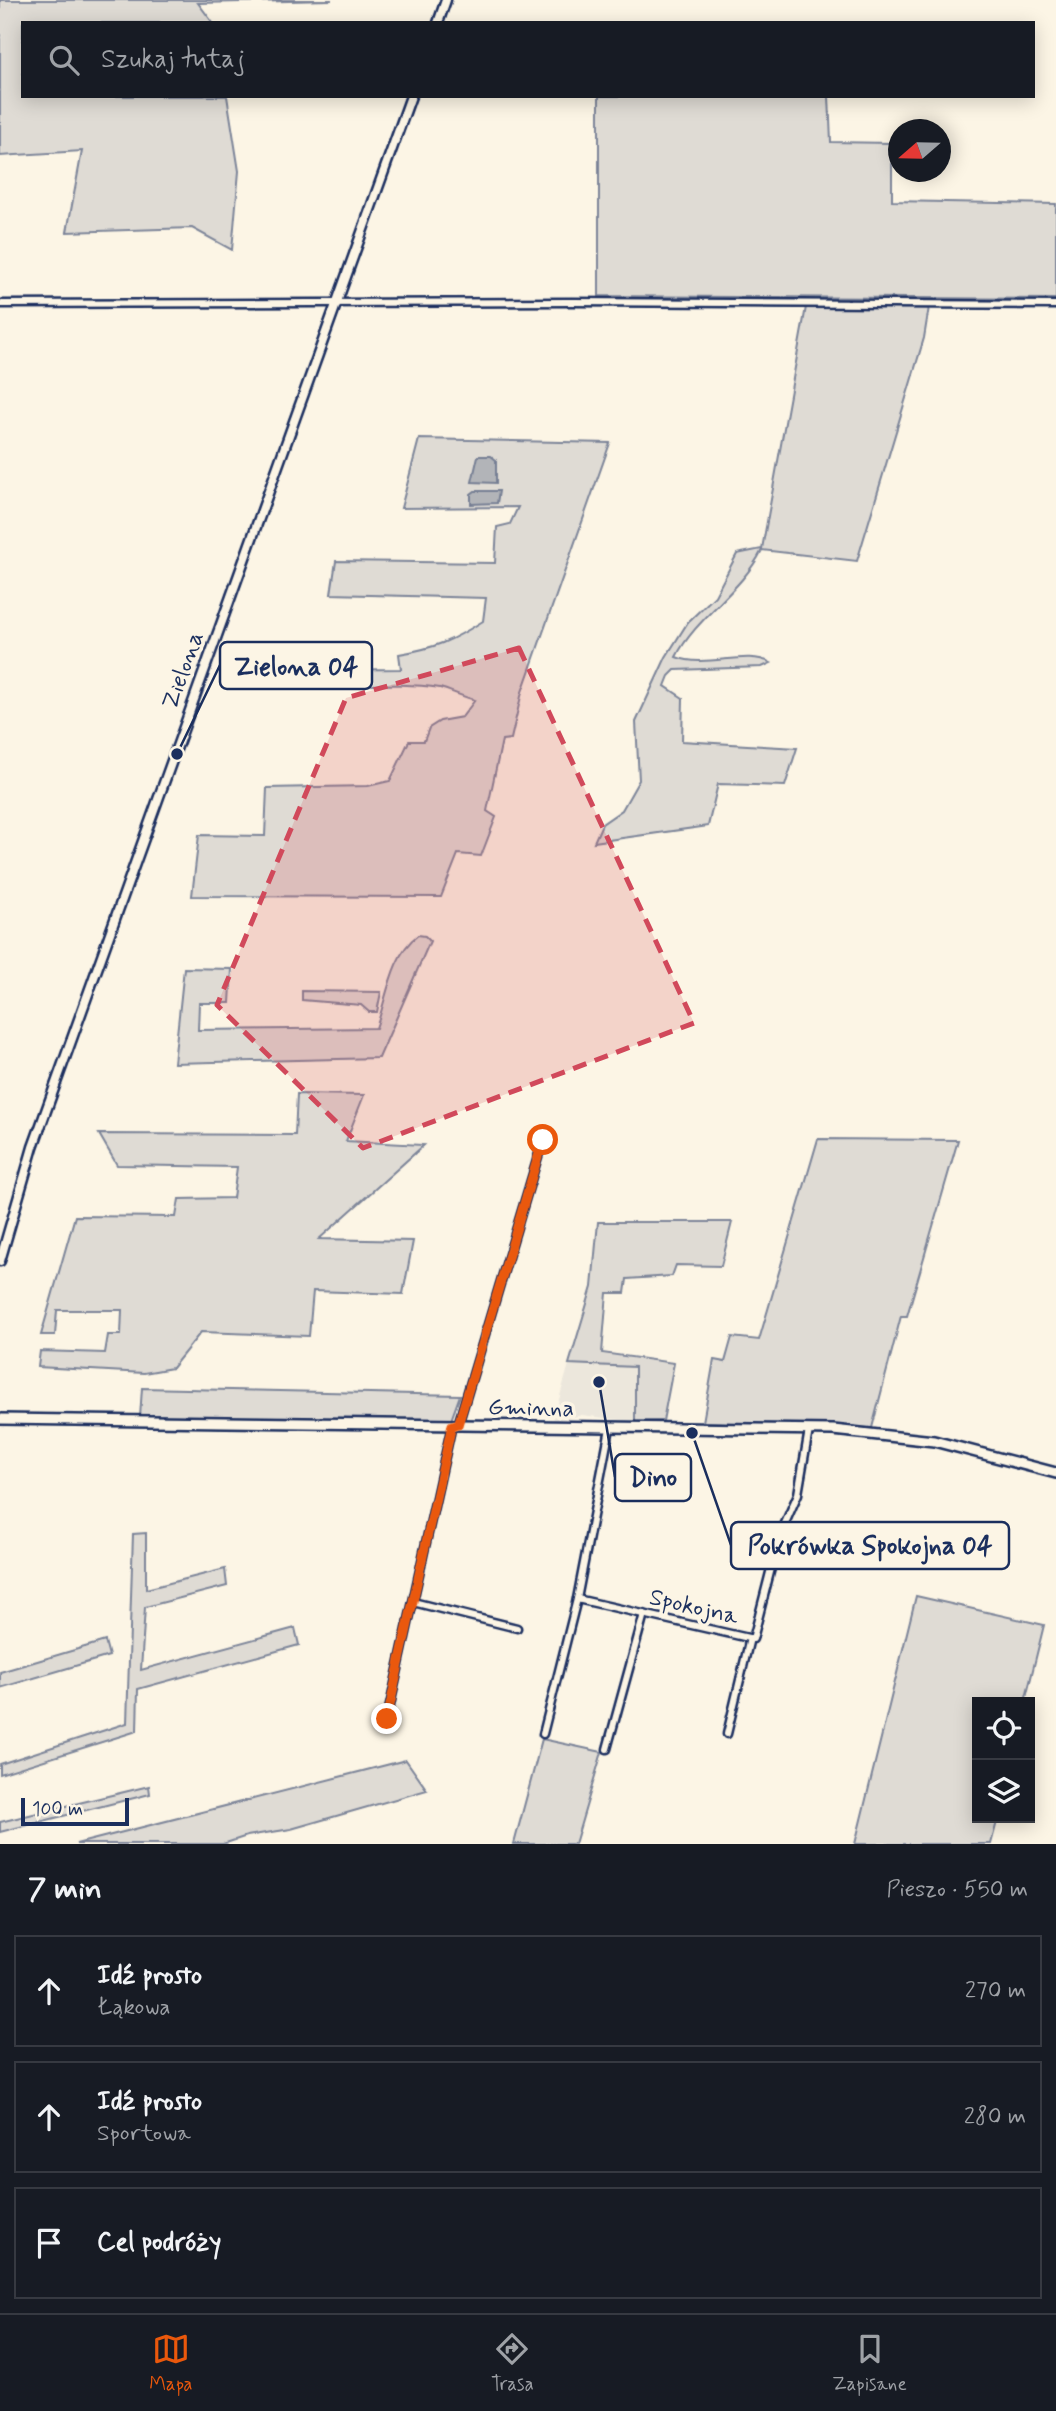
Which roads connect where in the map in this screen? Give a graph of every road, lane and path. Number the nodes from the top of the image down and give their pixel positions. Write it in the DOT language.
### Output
graph roads {
  1 [pos="446,0"];
  2 [pos="439,21"];
  3 [pos="410,98"];
  4 [pos="336,302"];
  5 [pos="0,304"];
  6 [pos="1056,305"];
  7 [pos="543,1140"];
  8 [pos="0,1261"];
  9 [pos="0,1419"];
  10 [pos="455,1425"];
  11 [pos="610,1428"];
  12 [pos="809,1430"];
  13 [pos="1056,1473"];
  14 [pos="577,1599"];
  15 [pos="414,1602"];
  16 [pos="644,1614"];
  17 [pos="517,1628"];
  18 [pos="750,1639"];
  19 [pos="387,1719"];
  20 [pos="543,1734"];
  21 [pos="727,1734"];
  22 [pos="607,1749"];
  1 -- 2 [label="street"];
  3 -- 4 [label="street, Zielona"];
  4 -- 5 [label="street"];
  4 -- 6 [label="street"];
  4 -- 8 [label="street, Zielona"];
  7 -- 10 [label="street"];
  9 -- 10 [label="main road, Gminna"];
  10 -- 11 [label="main road, Gminna"];
  10 -- 15 [label="street"];
  11 -- 12 [label="main road, Gminna"];
  11 -- 14 [label="street"];
  12 -- 13 [label="main road, Gminna"];
  12 -- 18 [label="street, Spokojna"];
  14 -- 16 [label="street, Spokojna"];
  14 -- 20 [label="street"];
  15 -- 17 [label="street"];
  15 -- 19 [label="street"];
  16 -- 18 [label="street, Spokojna"];
  16 -- 22 [label="street"];
  18 -- 21 [label="street"];
}
